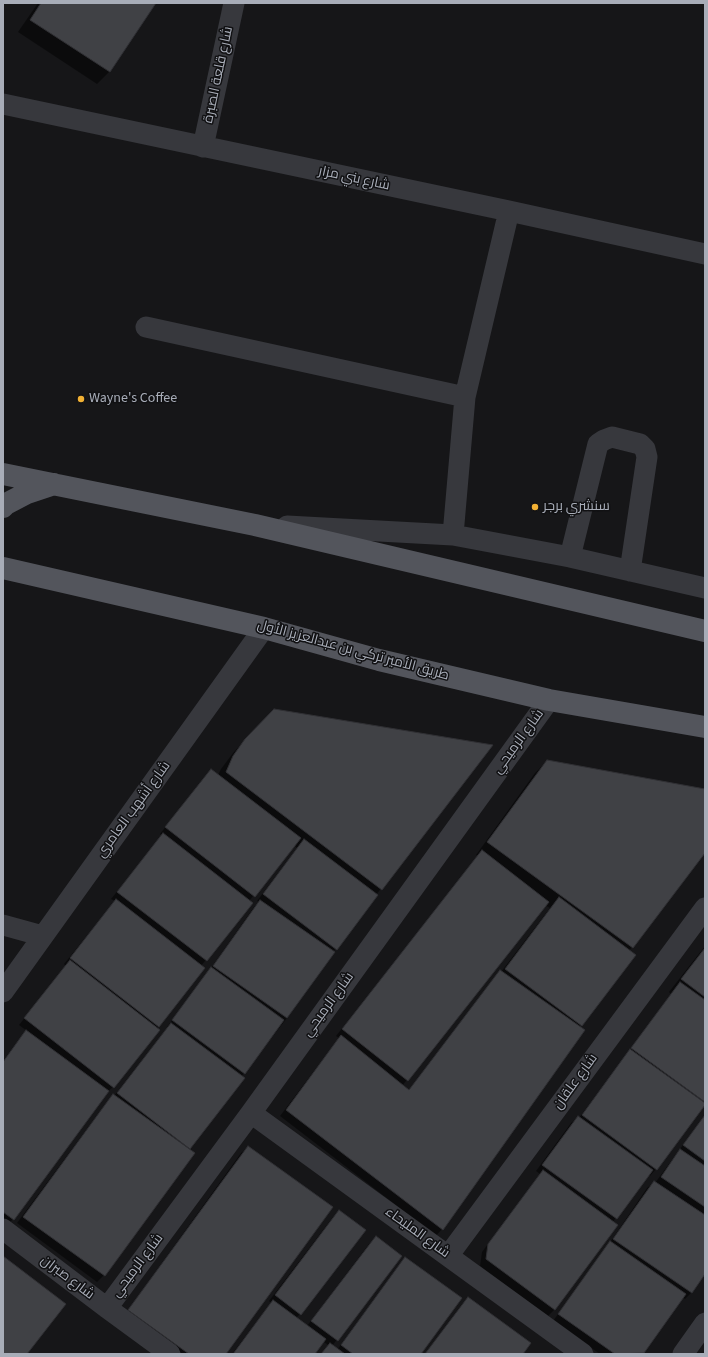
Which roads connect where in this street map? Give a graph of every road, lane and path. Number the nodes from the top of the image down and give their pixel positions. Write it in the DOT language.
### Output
graph roads {
  1 [pos="234,3"];
  2 [pos="3,104"];
  3 [pos="203,147"];
  4 [pos="509,211"];
  5 [pos="705,254"];
  6 [pos="146,327"];
  7 [pos="465,397"];
  8 [pos="3,474"];
  9 [pos="55,484"];
  10 [pos="3,507"];
  11 [pos="255,525"];
  12 [pos="453,535"];
  13 [pos="3,551"];
  14 [pos="570,557"];
  15 [pos="3,568"];
  16 [pos="630,571"];
  17 [pos="28,574"];
  18 [pos="705,588"];
  19 [pos="264,628"];
  20 [pos="705,631"];
  21 [pos="549,700"];
  22 [pos="705,727"];
  23 [pos="705,908"];
  24 [pos="3,925"];
  25 [pos="43,936"];
  26 [pos="3,992"];
  27 [pos="251,1113"];
  28 [pos="3,1229"];
  29 [pos="448,1256"];
  30 [pos="107,1308"];
  31 [pos="705,1323"];
  32 [pos="170,1354"];
  33 [pos="583,1354"];
  34 [pos="683,1354"];
  1 -- 3 [label="street, شارع قلعة الصبرة"];
  2 -- 3 [label="street, شارع بني مزار"];
  3 -- 4 [label="street, شارع بني مزار"];
  4 -- 5 [label="street, شارع بني مزار"];
  4 -- 7 [label="street"];
  6 -- 7 [label="street"];
  7 -- 12 [label="street"];
  8 -- 9 [label="main road"];
  9 -- 10 [label="main road"];
  9 -- 11 [label="main road"];
  11 -- 12 [label="street"];
  11 -- 20 [label="main road"];
  12 -- 14 [label="street"];
  13 -- 17 [label="main road"];
  14 -- 16 [label="street"];
  14 -- 16 [label="street"];
  15 -- 17 [label="main road, طريق الأمير تركي بن عبدالعزيز الأول"];
  16 -- 18 [label="street"];
  17 -- 19 [label="main road, طريق الأمير تركي بن عبدالعزيز الأول"];
  19 -- 21 [label="main road, طريق الأمير تركي بن عبدالعزيز الأول"];
  19 -- 25 [label="street, شارع أشهب العامري"];
  21 -- 22 [label="main road, طريق الأمير تركي بن عبدالعزيز الأول"];
  21 -- 27 [label="street, شارع الرميحي"];
  23 -- 29 [label="street, شارع علقان"];
  24 -- 25 [label="street"];
  25 -- 26 [label="street, شارع أشهب العامري"];
  27 -- 29 [label="street, شارع المليحاء"];
  27 -- 30 [label="street, شارع الرميحي"];
  28 -- 30 [label="street, شارع صبران"];
  29 -- 33 [label="street, شارع المليحاء"];
  30 -- 32 [label="street, شارع صبران"];
  31 -- 34 [label="street"];
}
